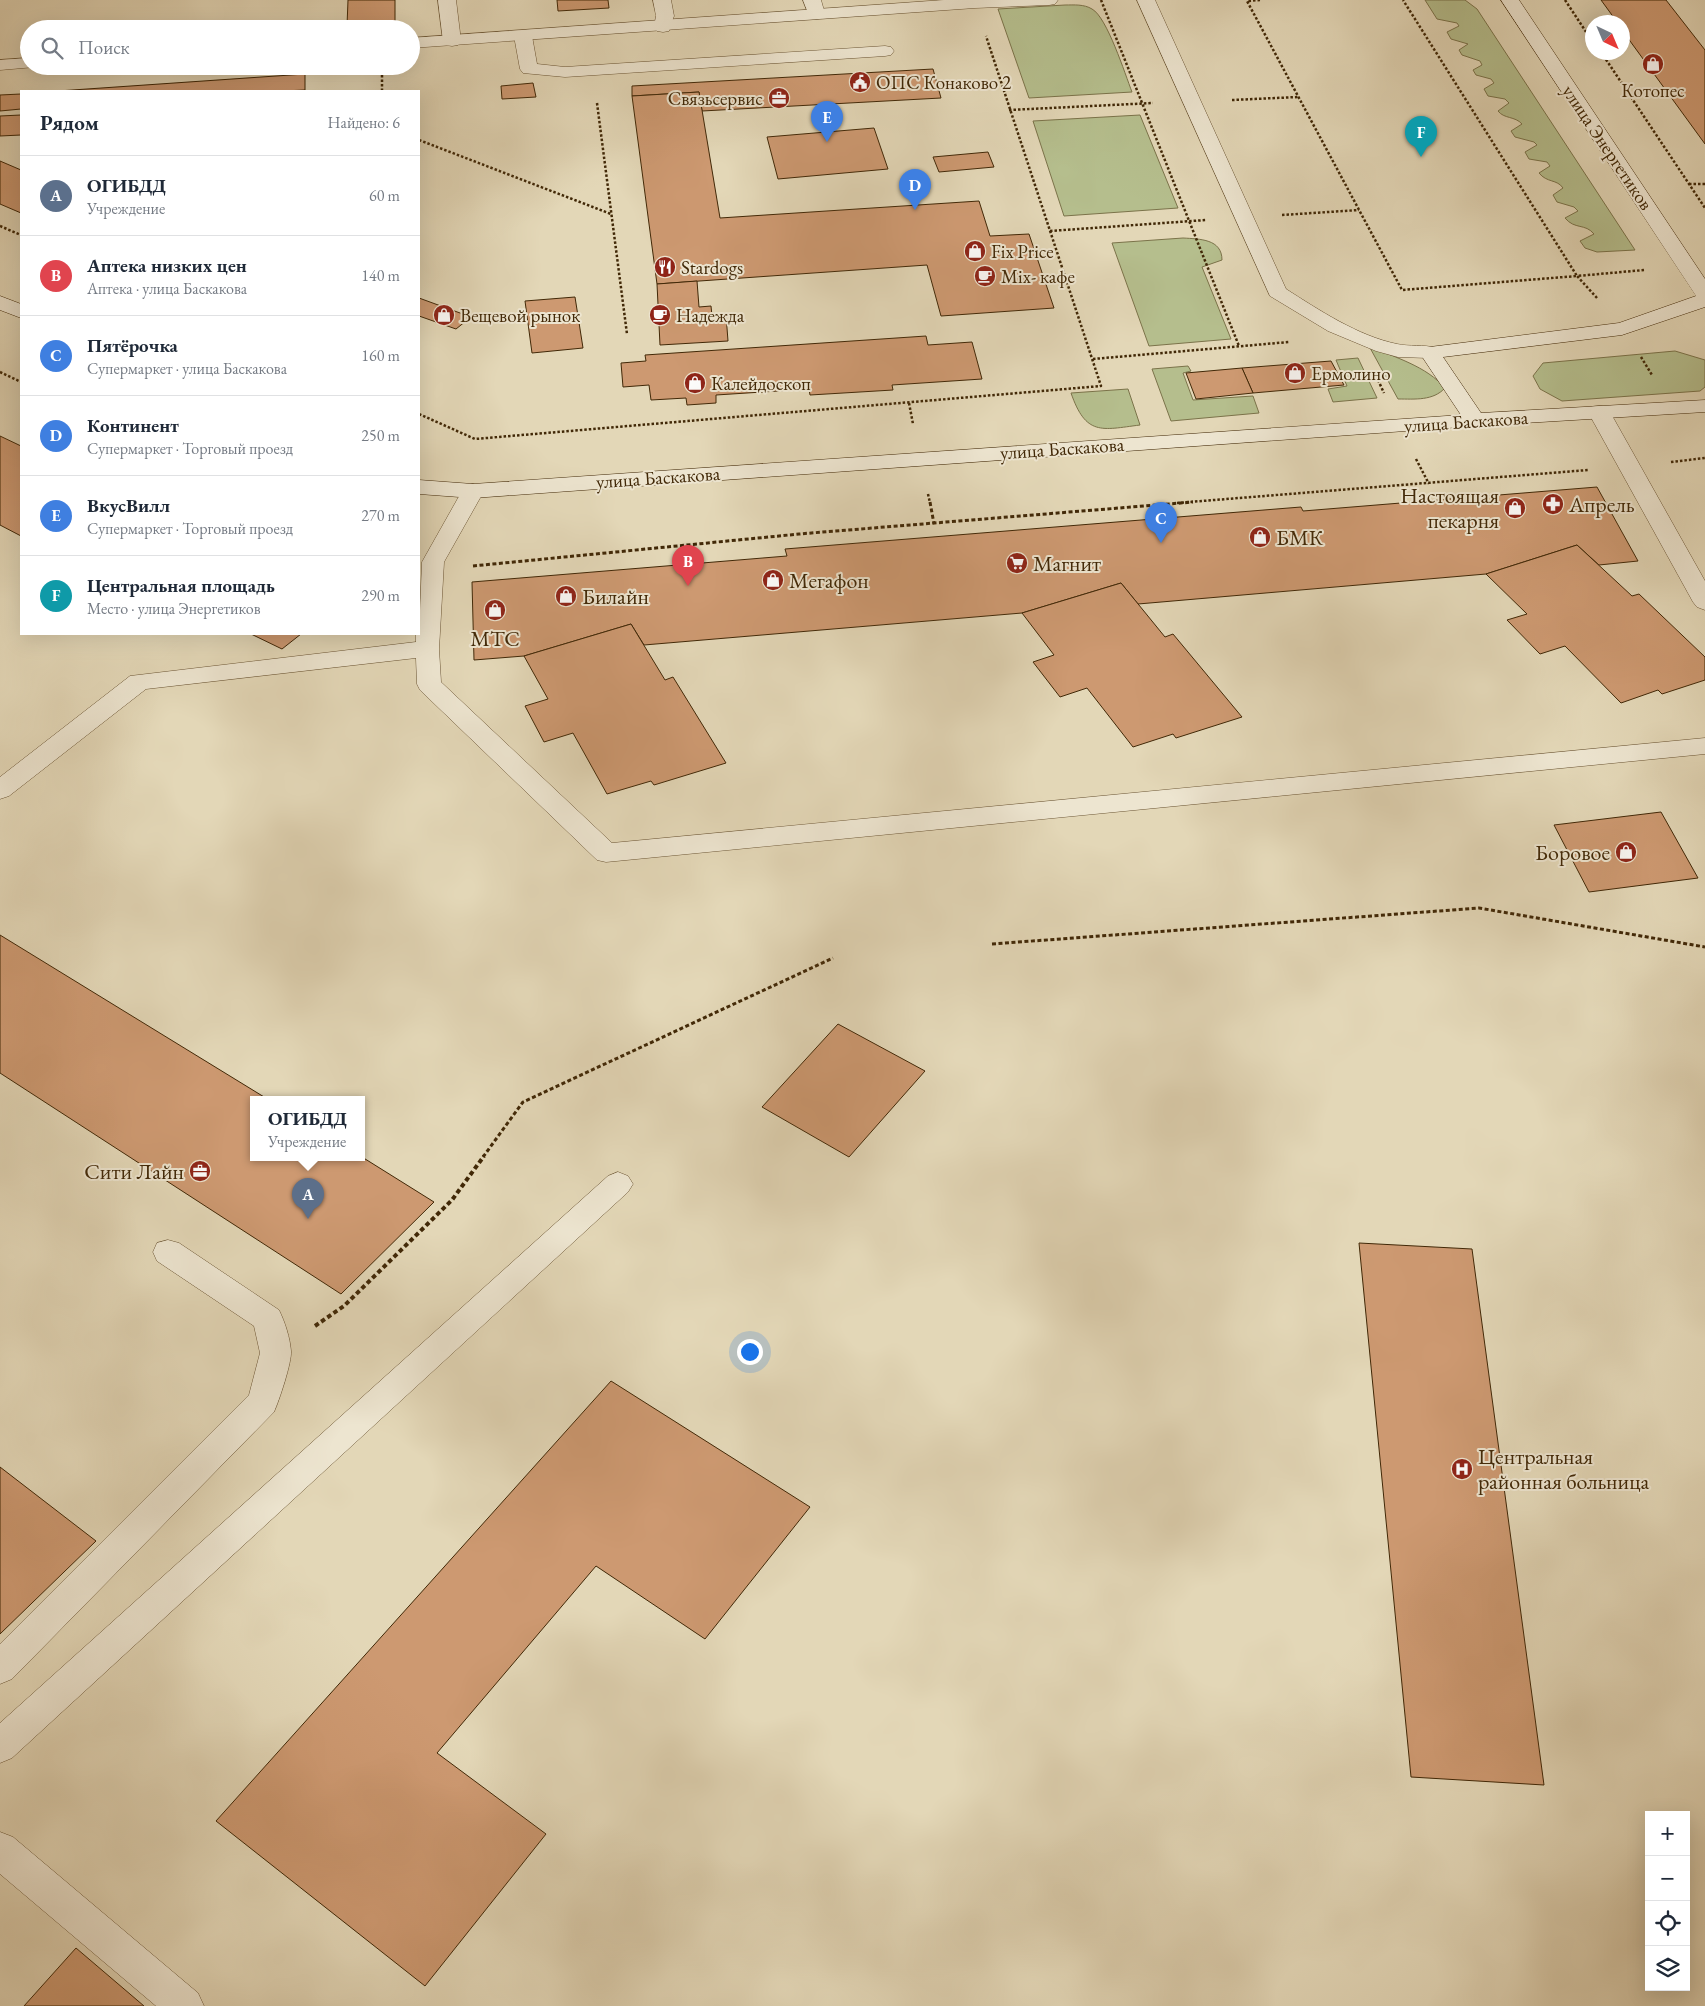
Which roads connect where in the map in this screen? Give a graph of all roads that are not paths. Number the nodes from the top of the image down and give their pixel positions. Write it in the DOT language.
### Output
graph roads {
  1 [pos="448,0"];
  2 [pos="662,0"];
  3 [pos="1049,0"];
  4 [pos="1146,0"];
  5 [pos="1510,0"];
  6 [pos="814,7"];
  7 [pos="663,27"];
  8 [pos="523,36"];
  9 [pos="452,41"];
  10 [pos="420,43"];
  11 [pos="885,51"];
  12 [pos="20,64"];
  13 [pos="0,65"];
  14 [pos="1705,294"];
  15 [pos="1705,300"];
  16 [pos="0,302"];
  17 [pos="20,312"];
  18 [pos="1429,352"];
  19 [pos="1705,406"];
  20 [pos="1599,412"];
  21 [pos="1475,420"];
  22 [pos="420,487"];
  23 [pos="473,490"];
  24 [pos="1705,602"];
  25 [pos="428,648"];
  26 [pos="1705,746"];
  27 [pos="0,790"];
  28 [pos="618,1184"];
  29 [pos="168,1252"];
  30 [pos="0,1668"];
  31 [pos="0,1746"];
  32 [pos="0,1850"];
  33 [pos="185,2006"];
  1 -- 9 [label="street"];
  2 -- 7 [label="street"];
  3 -- 6 [label="street"];
  4 -- 18 [label="street"];
  5 -- 14 [label="street, улица Энергетиков"];
  6 -- 7 [label="street"];
  7 -- 8 [label="street"];
  8 -- 9 [label="street"];
  8 -- 11 [label="street"];
  9 -- 10 [label="street"];
  12 -- 13 [label="street"];
  15 -- 18 [label="street"];
  16 -- 17 [label="street"];
  18 -- 21 [label="street"];
  19 -- 20 [label="street, улица Баскакова"];
  20 -- 21 [label="street, улица Баскакова"];
  20 -- 24 [label="street"];
  21 -- 23 [label="street, улица Баскакова"];
  22 -- 23 [label="street, улица Баскакова"];
  23 -- 25 [label="street"];
  25 -- 26 [label="street"];
  25 -- 27 [label="street"];
  28 -- 31 [label="street"];
  29 -- 30 [label="street"];
  32 -- 33 [label="street"];
}
